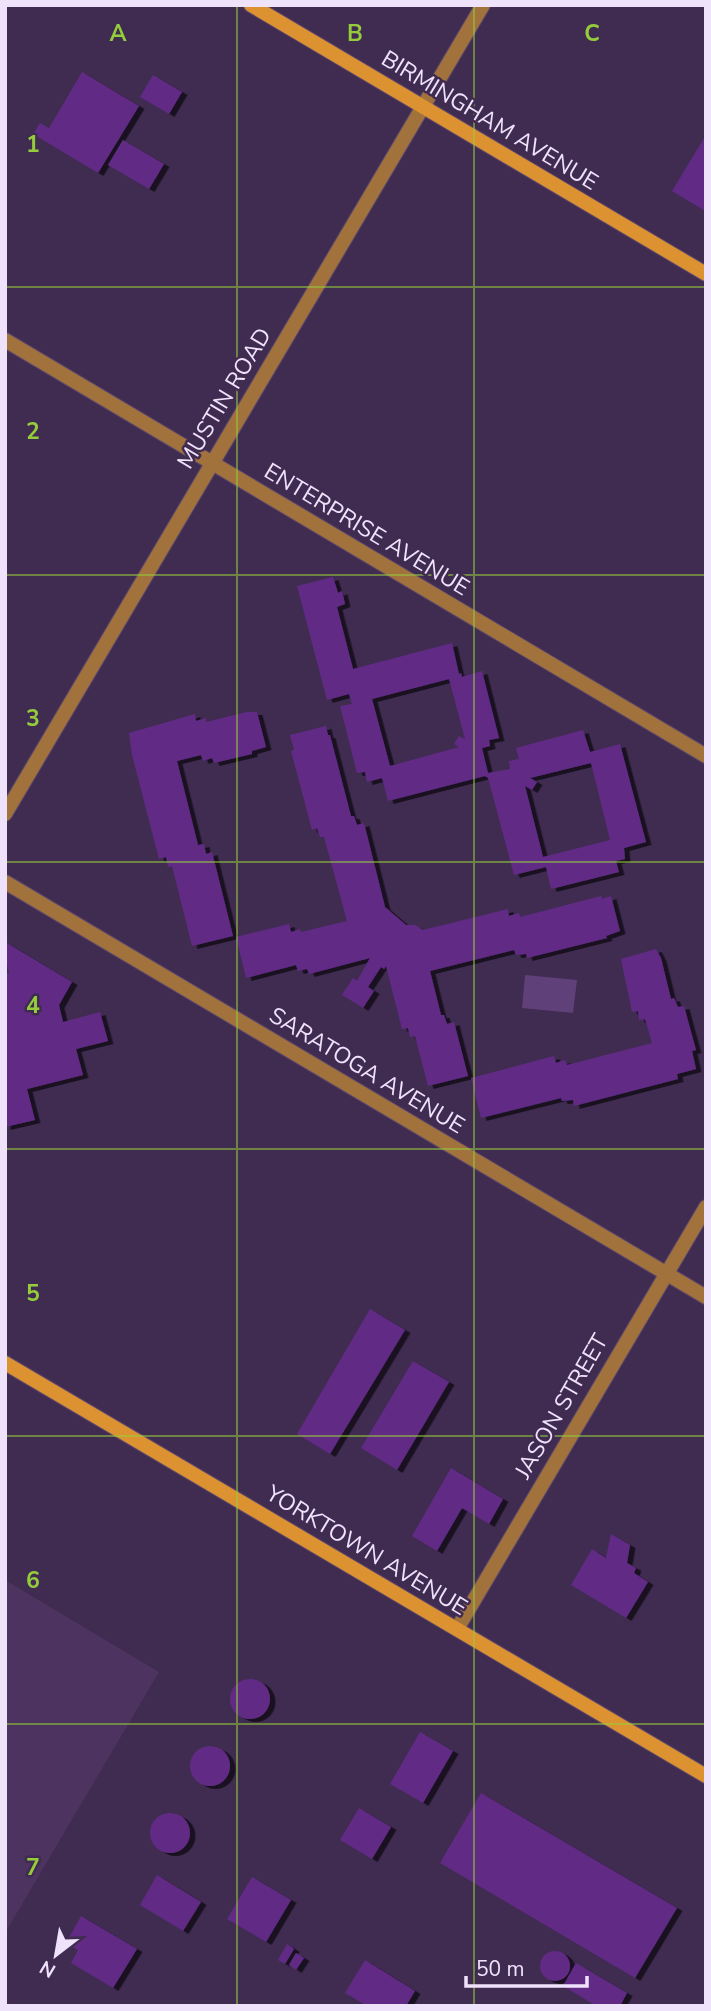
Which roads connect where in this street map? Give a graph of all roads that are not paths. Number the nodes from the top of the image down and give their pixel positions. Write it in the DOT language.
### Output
graph roads {
  1 [pos="251,5"];
  2 [pos="482,5"];
  3 [pos="422,106"];
  4 [pos="706,274"];
  5 [pos="5,340"];
  6 [pos="212,463"];
  7 [pos="706,756"];
  8 [pos="5,814"];
  9 [pos="5,882"];
  10 [pos="706,1207"];
  11 [pos="666,1274"];
  12 [pos="706,1297"];
  13 [pos="5,1363"];
  14 [pos="457,1629"];
  15 [pos="706,1776"];
  1 -- 3 [label="main road, BIRMINGHAM AVENUE"];
  2 -- 3 [label="street, MUSTIN ROAD"];
  3 -- 4 [label="main road, BIRMINGHAM AVENUE"];
  3 -- 6 [label="street, MUSTIN ROAD"];
  5 -- 6 [label="street, ENTERPRISE AVENUE"];
  6 -- 7 [label="street, ENTERPRISE AVENUE"];
  6 -- 8 [label="street, MUSTIN ROAD"];
  9 -- 11 [label="street, SARATOGA AVENUE"];
  10 -- 11 [label="street, JASON STREET"];
  11 -- 12 [label="street, SARATOGA AVENUE"];
  11 -- 14 [label="street, JASON STREET"];
  13 -- 14 [label="main road, YORKTOWN AVENUE"];
  14 -- 15 [label="main road, YORKTOWN AVENUE"];
}
